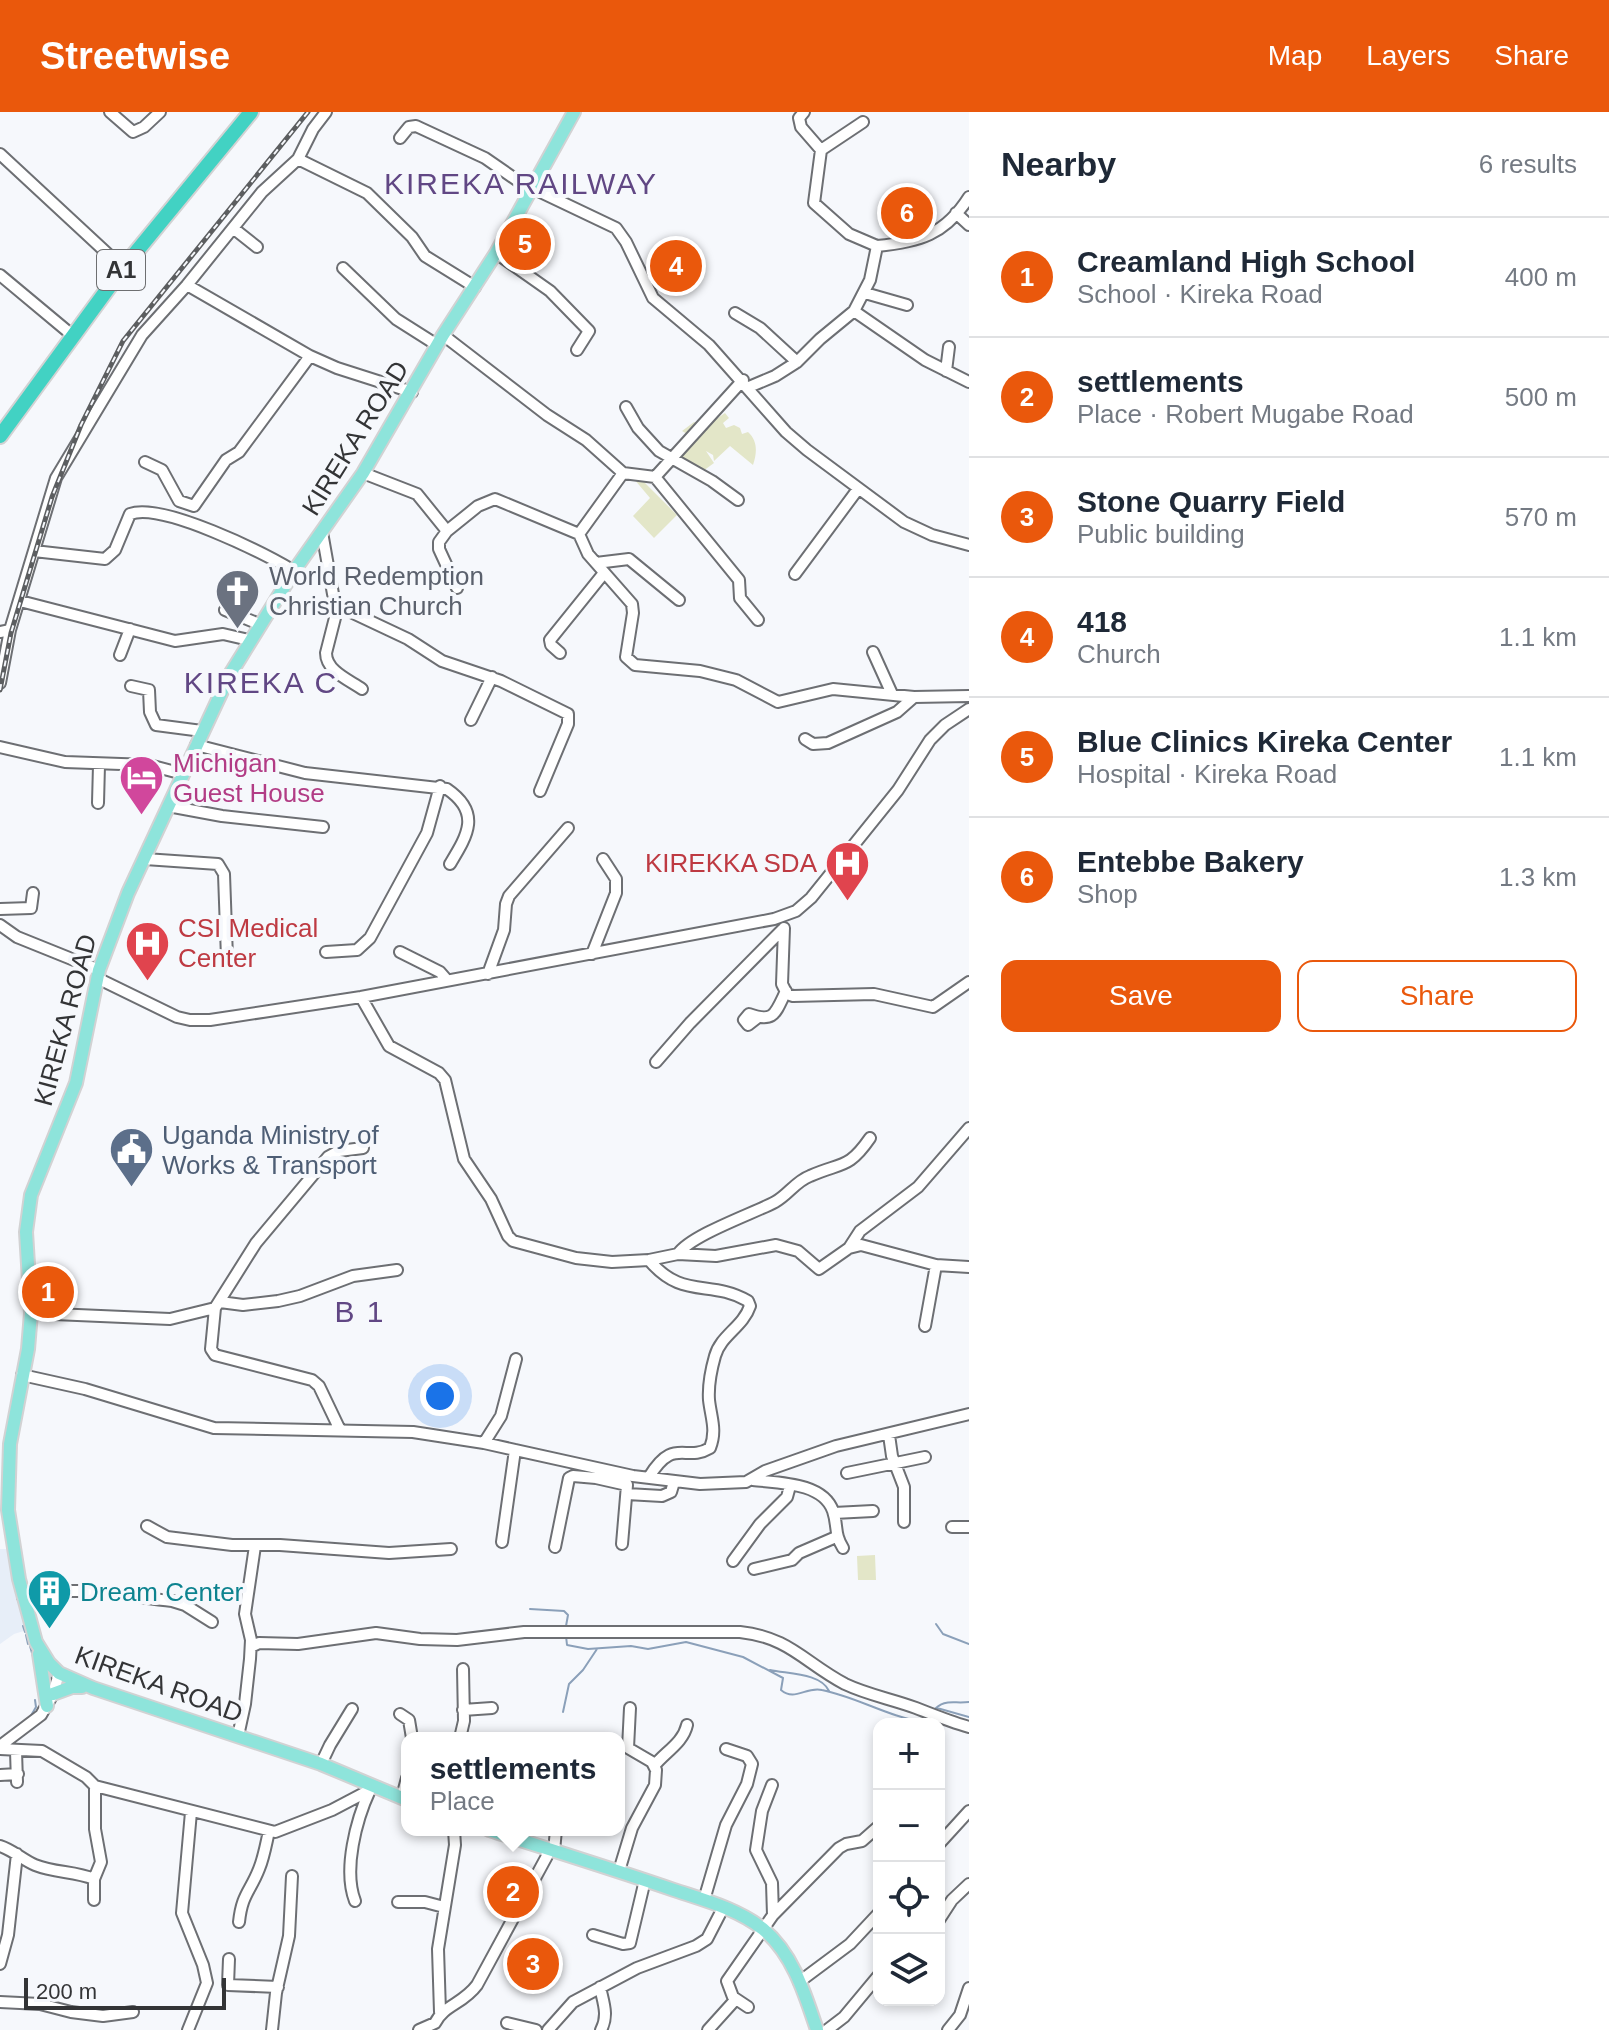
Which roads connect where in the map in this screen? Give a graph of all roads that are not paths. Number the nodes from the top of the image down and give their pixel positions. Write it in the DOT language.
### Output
graph roads {
  1 [pos="160,112"];
  2 [pos="251,112"];
  3 [pos="326,112"];
  4 [pos="574,112"];
  5 [pos="804,112"];
  6 [pos="114,113"];
  7 [pos="863,122"];
  8 [pos="400,138"];
  9 [pos="821,150"];
  10 [pos="0,154"];
  11 [pos="298,159"];
  12 [pos="532,189"];
  13 [pos="969,197"];
  14 [pos="956,213"];
  15 [pos="969,225"];
  16 [pos="233,228"];
  17 [pos="877,246"];
  18 [pos="257,247"];
  19 [pos="496,253"];
  20 [pos="123,268"];
  21 [pos="343,268"];
  22 [pos="0,275"];
  23 [pos="187,285"];
  24 [pos="475,287"];
  25 [pos="865,293"];
  26 [pos="907,305"];
  27 [pos="854,311"];
  28 [pos="735,313"];
  29 [pos="72,335"];
  30 [pos="440,340"];
  31 [pos="949,347"];
  32 [pos="577,350"];
  33 [pos="310,356"];
  34 [pos="797,362"];
  35 [pos="946,371"];
  36 [pos="969,382"];
  37 [pos="746,384"];
  38 [pos="412,392"];
  39 [pos="626,407"];
  40 [pos="0,436"];
  41 [pos="672,459"];
  42 [pos="145,462"];
  43 [pos="363,473"];
  44 [pos="623,473"];
  45 [pos="655,477"];
  46 [pos="858,489"];
  47 [pos="738,500"];
  48 [pos="447,531"];
  49 [pos="322,532"];
  50 [pos="579,534"];
  51 [pos="969,545"];
  52 [pos="34,551"];
  53 [pos="596,563"];
  54 [pos="294,571"];
  55 [pos="604,573"];
  56 [pos="795,574"];
  57 [pos="457,588"];
  58 [pos="679,600"];
  59 [pos="20,601"];
  60 [pos="338,606"];
  61 [pos="225,610"];
  62 [pos="758,620"];
  63 [pos="259,624"];
  64 [pos="130,629"];
  65 [pos="5,631"];
  66 [pos="249,640"];
  67 [pos="873,652"];
  68 [pos="560,653"];
  69 [pos="120,655"];
  70 [pos="492,677"];
  71 [pos="0,683"];
  72 [pos="131,686"];
  73 [pos="362,689"];
  74 [pos="892,694"];
  75 [pos="969,696"];
  76 [pos="914,697"];
  77 [pos="969,709"];
  78 [pos="471,720"];
  79 [pos="202,731"];
  80 [pos="805,739"];
  81 [pos="196,745"];
  82 [pos="0,748"];
  83 [pos="99,765"];
  84 [pos="183,774"];
  85 [pos="440,786"];
  86 [pos="540,791"];
  87 [pos="98,803"];
  88 [pos="168,806"];
  89 [pos="323,827"];
  90 [pos="568,828"];
  91 [pos="145,859"];
  92 [pos="603,859"];
  93 [pos="450,864"];
  94 [pos="33,893"];
  95 [pos="1,909"];
  96 [pos="796,911"];
  97 [pos="0,923"];
  98 [pos="784,928"];
  99 [pos="326,952"];
  100 [pos="400,952"];
  101 [pos="592,954"];
  102 [pos="227,958"];
  103 [pos="98,974"];
  104 [pos="488,974"];
  105 [pos="447,980"];
  106 [pos="969,982"];
  107 [pos="786,991"];
  108 [pos="361,997"];
  109 [pos="757,1018"];
  110 [pos="656,1062"];
  111 [pos="969,1128"];
  112 [pos="870,1138"];
  113 [pos="363,1148"];
  114 [pos="849,1248"];
  115 [pos="678,1254"];
  116 [pos="649,1260"];
  117 [pos="936,1265"];
  118 [pos="969,1267"];
  119 [pos="397,1270"];
  120 [pos="218,1305"];
  121 [pos="31,1313"];
  122 [pos="925,1326"];
  123 [pos="516,1359"];
  124 [pos="22,1375"];
  125 [pos="969,1414"];
  126 [pos="340,1430"];
  127 [pos="889,1435"];
  128 [pos="484,1443"];
  129 [pos="515,1450"];
  130 [pos="925,1457"];
  131 [pos="894,1463"];
  132 [pos="847,1473"];
  133 [pos="597,1474"];
  134 [pos="649,1477"];
  135 [pos="753,1480"];
  136 [pos="674,1482"];
  137 [pos="790,1486"];
  138 [pos="627,1494"];
  139 [pos="873,1511"];
  140 [pos="834,1513"];
  141 [pos="904,1522"];
  142 [pos="147,1526"];
  143 [pos="952,1527"];
  144 [pos="969,1527"];
  145 [pos="836,1537"];
  146 [pos="502,1542"];
  147 [pos="622,1544"];
  148 [pos="255,1546"];
  149 [pos="555,1547"];
  150 [pos="843,1548"];
  151 [pos="451,1549"];
  152 [pos="733,1561"];
  153 [pos="754,1569"];
  154 [pos="23,1597"];
  155 [pos="212,1622"];
  156 [pos="36,1642"];
  157 [pos="251,1647"];
  158 [pos="463,1669"];
  159 [pos="59,1673"];
  160 [pos="93,1688"];
  161 [pos="50,1700"];
  162 [pos="492,1708"];
  163 [pos="630,1708"];
  164 [pos="352,1709"];
  165 [pos="463,1710"];
  166 [pos="400,1714"];
  167 [pos="687,1725"];
  168 [pos="969,1727"];
  169 [pos="411,1732"];
  170 [pos="461,1732"];
  171 [pos="238,1736"];
  172 [pos="0,1748"];
  173 [pos="726,1749"];
  174 [pos="16,1751"];
  175 [pos="321,1764"];
  176 [pos="654,1766"];
  177 [pos="0,1775"];
  178 [pos="772,1785"];
  179 [pos="95,1786"];
  180 [pos="372,1788"];
  181 [pos="401,1797"];
  182 [pos="969,1811"];
  183 [pos="191,1812"];
  184 [pos="269,1831"];
  185 [pos="873,1831"];
  186 [pos="454,1836"];
  187 [pos="507,1836"];
  188 [pos="554,1836"];
  189 [pos="945,1837"];
  190 [pos="0,1846"];
  191 [pos="550,1850"];
  192 [pos="17,1854"];
  193 [pos="619,1871"];
  194 [pos="292,1876"];
  195 [pos="94,1879"];
  196 [pos="645,1880"];
  197 [pos="969,1884"];
  198 [pos="94,1900"];
  199 [pos="704,1900"];
  200 [pos="355,1901"];
  201 [pos="398,1902"];
  202 [pos="444,1907"];
  203 [pos="723,1908"];
  204 [pos="945,1911"];
  205 [pos="773,1915"];
  206 [pos="873,1919"];
  207 [pos="239,1922"];
  208 [pos="763,1929"];
  209 [pos="593,1935"];
  210 [pos="229,1959"];
  211 [pos="0,1964"];
  212 [pos="799,1982"];
  213 [pos="873,1982"];
  214 [pos="278,1987"];
  215 [pos="600,1987"];
  216 [pos="969,1988"];
  217 [pos="736,1999"];
  218 [pos="0,2002"];
  219 [pos="748,2007"];
  220 [pos="133,2012"];
  221 [pos="440,2012"];
  222 [pos="103,2016"];
  223 [pos="507,2023"];
  224 [pos="103,2030"];
  225 [pos="188,2030"];
  226 [pos="272,2030"];
  227 [pos="419,2030"];
  228 [pos="536,2030"];
  229 [pos="548,2030"];
  230 [pos="601,2030"];
  231 [pos="708,2030"];
  232 [pos="817,2030"];
  233 [pos="827,2030"];
  234 [pos="948,2030"];
  1 -- 6 [label="street"];
  2 -- 20 [label="highway, A1"];
  3 -- 11 [label="street"];
  4 -- 12 [label="main road, KIREKA ROAD"];
  5 -- 9 [label="street"];
  7 -- 9 [label="street"];
  8 -- 12 [label="street"];
  9 -- 17 [label="street"];
  10 -- 20 [label="street"];
  11 -- 16 [label="street"];
  11 -- 24 [label="street"];
  12 -- 19 [label="main road, KIREKA ROAD"];
  12 -- 37 [label="street"];
  13 -- 14 [label="street"];
  14 -- 15 [label="street"];
  14 -- 17 [label="street"];
  16 -- 18 [label="street"];
  16 -- 23 [label="street"];
  17 -- 25 [label="street"];
  19 -- 24 [label="main road, KIREKA ROAD"];
  19 -- 32 [label="street"];
  20 -- 29 [label="highway, A1"];
  21 -- 30 [label="street"];
  22 -- 29 [label="street"];
  23 -- 33 [label="street"];
  23 -- 52 [label="street"];
  24 -- 30 [label="main road, KIREKA ROAD"];
  25 -- 26 [label="street"];
  25 -- 27 [label="street"];
  27 -- 34 [label="street"];
  27 -- 35 [label="street"];
  28 -- 34 [label="street"];
  29 -- 40 [label="highway, A1"];
  30 -- 38 [label="main road, KIREKA ROAD"];
  30 -- 44 [label="street"];
  31 -- 35 [label="street"];
  33 -- 38 [label="street"];
  33 -- 42 [label="street"];
  34 -- 37 [label="street"];
  35 -- 36 [label="street"];
  37 -- 41 [label="street"];
  37 -- 46 [label="street"];
  38 -- 43 [label="main road, KIREKA ROAD"];
  39 -- 41 [label="street"];
  41 -- 45 [label="street"];
  41 -- 47 [label="street"];
  43 -- 48 [label="street"];
  43 -- 49 [label="main road, KIREKA ROAD"];
  44 -- 45 [label="street"];
  44 -- 50 [label="street"];
  45 -- 62 [label="street"];
  46 -- 51 [label="street"];
  46 -- 56 [label="street"];
  48 -- 50 [label="street"];
  48 -- 57 [label="street"];
  49 -- 54 [label="main road, KIREKA ROAD"];
  49 -- 60 [label="street"];
  50 -- 53 [label="street"];
  52 -- 54 [label="street"];
  52 -- 59 [label="street"];
  53 -- 55 [label="street"];
  53 -- 58 [label="street"];
  54 -- 63 [label="main road, KIREKA ROAD"];
  55 -- 68 [label="street"];
  55 -- 74 [label="street"];
  59 -- 64 [label="street"];
  59 -- 65 [label="street"];
  60 -- 70 [label="street"];
  60 -- 73 [label="street"];
  61 -- 63 [label="street"];
  63 -- 66 [label="main road, KIREKA ROAD"];
  64 -- 66 [label="street"];
  64 -- 69 [label="street"];
  65 -- 71 [label="street"];
  66 -- 79 [label="main road, KIREKA ROAD"];
  67 -- 74 [label="street"];
  70 -- 78 [label="street"];
  70 -- 86 [label="street"];
  72 -- 79 [label="street"];
  74 -- 76 [label="street"];
  75 -- 76 [label="street"];
  76 -- 80 [label="street"];
  77 -- 96 [label="street"];
  79 -- 81 [label="main road, KIREKA ROAD"];
  81 -- 84 [label="main road, KIREKA ROAD"];
  81 -- 85 [label="street"];
  82 -- 83 [label="street"];
  83 -- 84 [label="street"];
  83 -- 87 [label="street"];
  84 -- 88 [label="main road, KIREKA ROAD"];
  85 -- 93 [label="street"];
  85 -- 99 [label="street"];
  88 -- 89 [label="street"];
  88 -- 91 [label="main road, KIREKA ROAD"];
  90 -- 104 [label="street"];
  91 -- 102 [label="street"];
  91 -- 103 [label="main road, KIREKA ROAD"];
  92 -- 101 [label="street"];
  94 -- 95 [label="street"];
  95 -- 97 [label="street"];
  96 -- 98 [label="street"];
  96 -- 101 [label="street"];
  97 -- 103 [label="street"];
  98 -- 107 [label="street"];
  98 -- 110 [label="street"];
  100 -- 105 [label="street"];
  101 -- 104 [label="street"];
  103 -- 108 [label="street"];
  103 -- 121 [label="main road, KIREKA ROAD"];
  104 -- 105 [label="street"];
  105 -- 108 [label="street"];
  106 -- 107 [label="street"];
  107 -- 109 [label="street"];
  108 -- 116 [label="street"];
  111 -- 114 [label="street"];
  112 -- 115 [label="street"];
  113 -- 120 [label="street"];
  114 -- 115 [label="street"];
  114 -- 117 [label="street"];
  115 -- 116 [label="street"];
  116 -- 134 [label="street"];
  117 -- 118 [label="street"];
  117 -- 122 [label="street"];
  119 -- 120 [label="street"];
  120 -- 121 [label="street"];
  120 -- 126 [label="street"];
  121 -- 124 [label="main road, KIREKA ROAD"];
  123 -- 128 [label="street"];
  124 -- 126 [label="street"];
  124 -- 154 [label="main road, KIREKA ROAD"];
  125 -- 127 [label="street"];
  126 -- 128 [label="street"];
  127 -- 131 [label="street"];
  127 -- 135 [label="street"];
  128 -- 129 [label="street"];
  129 -- 133 [label="street"];
  129 -- 146 [label="street"];
  130 -- 131 [label="street"];
  131 -- 132 [label="street"];
  131 -- 141 [label="street"];
  133 -- 134 [label="street"];
  133 -- 138 [label="street"];
  133 -- 149 [label="street"];
  134 -- 136 [label="street"];
  135 -- 136 [label="street"];
  135 -- 137 [label="street"];
  136 -- 138 [label="street"];
  137 -- 140 [label="street"];
  137 -- 152 [label="street"];
  138 -- 147 [label="street"];
  139 -- 140 [label="street"];
  140 -- 145 [label="street"];
  142 -- 148 [label="street"];
  143 -- 144 [label="street"];
  145 -- 150 [label="street"];
  145 -- 153 [label="street"];
  148 -- 151 [label="street"];
  148 -- 157 [label="street"];
  154 -- 155 [label="street"];
  154 -- 156 [label="main road, KIREKA ROAD"];
  156 -- 159 [label="main road, KIREKA ROAD"];
  156 -- 161 [label="main road"];
  157 -- 168 [label="street"];
  157 -- 171 [label="street"];
  158 -- 165 [label="street"];
  159 -- 160 [label="main road, KIREKA ROAD"];
  159 -- 161 [label="street"];
  160 -- 161 [label="main road"];
  160 -- 171 [label="main road, KIREKA ROAD"];
  161 -- 172 [label="street"];
  162 -- 165 [label="street"];
  163 -- 176 [label="street"];
  164 -- 175 [label="street"];
  165 -- 170 [label="street"];
  166 -- 169 [label="street"];
  167 -- 176 [label="street"];
  171 -- 175 [label="main road, KIREKA ROAD"];
  172 -- 174 [label="street"];
  173 -- 199 [label="street"];
  174 -- 177 [label="street"];
  174 -- 179 [label="street"];
  175 -- 180 [label="main road, KIREKA ROAD"];
  176 -- 193 [label="street"];
  178 -- 205 [label="street"];
  179 -- 183 [label="street"];
  179 -- 195 [label="street"];
  180 -- 181 [label="main road, KIREKA ROAD"];
  180 -- 184 [label="street"];
  180 -- 200 [label="street"];
  182 -- 189 [label="street"];
  183 -- 184 [label="street"];
  183 -- 225 [label="street"];
  184 -- 207 [label="street"];
  185 -- 205 [label="street"];
  186 -- 202 [label="street"];
  187 -- 191 [label="main road"];
  188 -- 191 [label="street"];
  190 -- 192 [label="street"];
  191 -- 193 [label="main road"];
  191 -- 221 [label="street"];
  192 -- 195 [label="street"];
  192 -- 211 [label="street"];
  193 -- 196 [label="main road"];
  194 -- 214 [label="street"];
  195 -- 198 [label="street"];
  196 -- 199 [label="main road"];
  196 -- 209 [label="street"];
  197 -- 204 [label="street"];
  199 -- 203 [label="main road"];
  201 -- 202 [label="street"];
  202 -- 221 [label="street"];
  203 -- 208 [label="main road"];
  203 -- 215 [label="street"];
  205 -- 208 [label="street"];
  206 -- 212 [label="street"];
  208 -- 212 [label="main road"];
  208 -- 217 [label="street"];
  210 -- 214 [label="street"];
  212 -- 232 [label="main road"];
  213 -- 233 [label="street"];
  214 -- 226 [label="street"];
  215 -- 229 [label="street"];
  215 -- 230 [label="street"];
  216 -- 234 [label="street"];
  217 -- 219 [label="street"];
  217 -- 231 [label="street"];
  218 -- 222 [label="street"];
  220 -- 222 [label="street"];
  221 -- 227 [label="street"];
  222 -- 224 [label="street"];
  223 -- 228 [label="street"];
}
